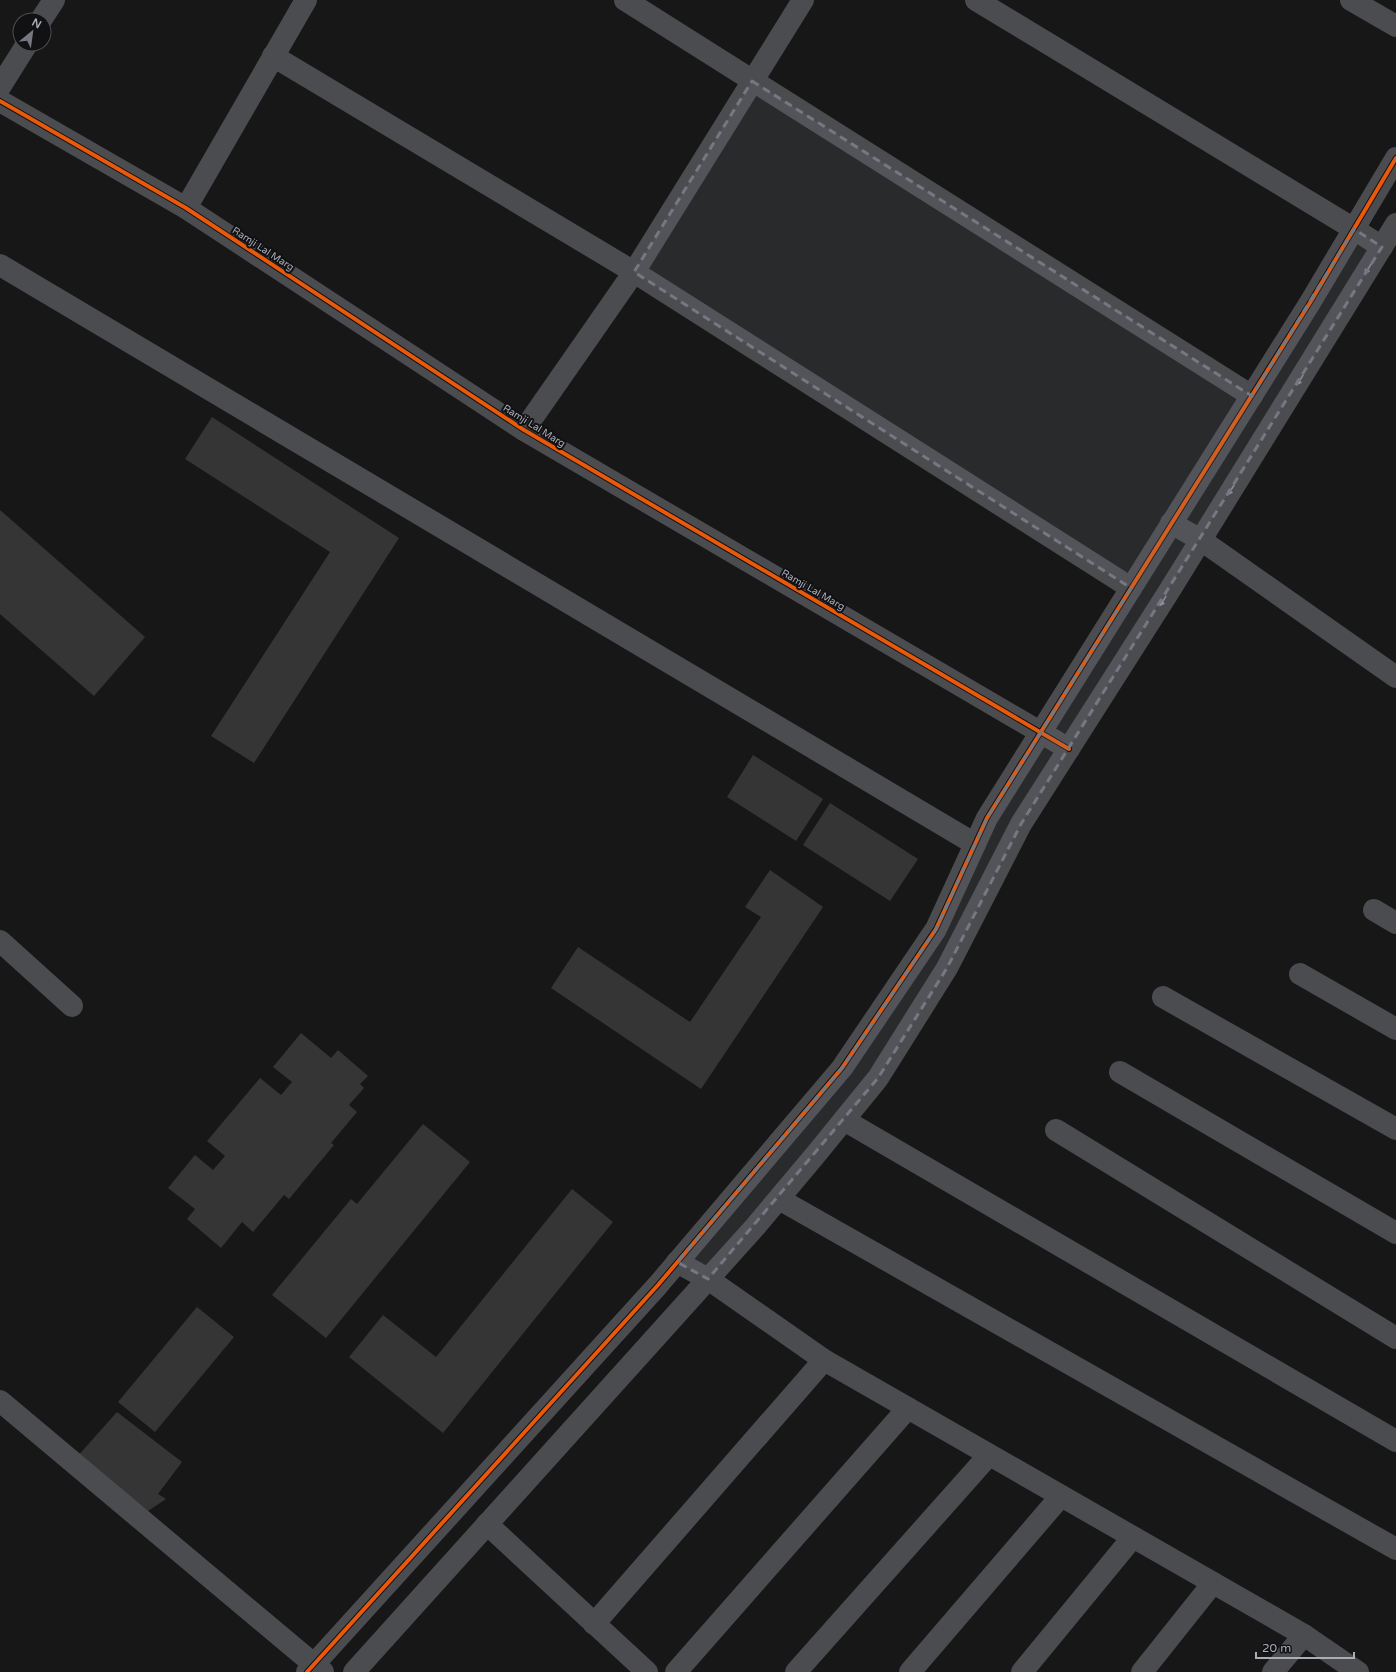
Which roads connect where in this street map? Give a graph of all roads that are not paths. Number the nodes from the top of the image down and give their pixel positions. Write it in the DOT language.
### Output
graph roads {
  1 [pos="54,0"];
  2 [pos="306,0"];
  3 [pos="625,0"];
  4 [pos="803,0"];
  5 [pos="976,0"];
  6 [pos="1351,0"];
  7 [pos="46,12"];
  8 [pos="1396,26"];
  9 [pos="22,52"];
  10 [pos="273,56"];
  11 [pos="752,81"];
  12 [pos="0,87"];
  13 [pos="0,101"];
  14 [pos="1396,158"];
  15 [pos="186,208"];
  16 [pos="1396,224"];
  17 [pos="1354,229"];
  18 [pos="1382,247"];
  19 [pos="0,265"];
  20 [pos="634,272"];
  21 [pos="1252,396"];
  22 [pos="524,430"];
  23 [pos="1171,523"];
  24 [pos="1201,540"];
  25 [pos="1131,588"];
  26 [pos="1396,677"];
  27 [pos="1041,732"];
  28 [pos="1069,749"];
  29 [pos="975,844"];
  30 [pos="1374,910"];
  31 [pos="1396,923"];
  32 [pos="0,941"];
  33 [pos="1300,974"];
  34 [pos="1163,997"];
  35 [pos="72,1006"];
  36 [pos="1396,1030"];
  37 [pos="1120,1072"];
  38 [pos="844,1120"];
  39 [pos="1396,1129"];
  40 [pos="1056,1130"];
  41 [pos="779,1199"];
  42 [pos="1396,1233"];
  43 [pos="677,1262"];
  44 [pos="708,1279"];
  45 [pos="1396,1338"];
  46 [pos="824,1360"];
  47 [pos="0,1402"];
  48 [pos="908,1408"];
  49 [pos="1396,1441"];
  50 [pos="989,1455"];
  51 [pos="1061,1496"];
  52 [pos="487,1524"];
  53 [pos="1133,1537"];
  54 [pos="1396,1549"];
  55 [pos="1213,1583"];
  56 [pos="594,1624"];
  57 [pos="1304,1635"];
  58 [pos="315,1669"];
  59 [pos="354,1672"];
  60 [pos="647,1672"];
  61 [pos="676,1672"];
  62 [pos="796,1672"];
  63 [pos="910,1672"];
  64 [pos="1022,1672"];
  65 [pos="1142,1672"];
  66 [pos="1273,1672"];
  67 [pos="1358,1672"];
  1 -- 7 [label="street"];
  2 -- 10 [label="street"];
  3 -- 11 [label="street"];
  4 -- 11 [label="street"];
  5 -- 17 [label="street"];
  6 -- 8 [label="street"];
  9 -- 12 [label="street"];
  10 -- 15 [label="street"];
  10 -- 20 [label="street"];
  11 -- 20 [label="street"];
  11 -- 21 [label="street"];
  13 -- 15 [label="street, Ramji Lal Marg"];
  14 -- 17 [label="street"];
  15 -- 22 [label="street, Ramji Lal Marg"];
  16 -- 18 [label="street"];
  17 -- 18 [label="street"];
  17 -- 21 [label="street"];
  18 -- 24 [label="street, one-way"];
  19 -- 29 [label="street"];
  20 -- 22 [label="street"];
  20 -- 25 [label="street"];
  21 -- 23 [label="street"];
  22 -- 27 [label="street, Ramji Lal Marg"];
  23 -- 24 [label="street"];
  23 -- 25 [label="street"];
  24 -- 26 [label="street"];
  24 -- 28 [label="street, one-way"];
  25 -- 27 [label="street"];
  27 -- 28 [label="street, Ramji Lal Marg"];
  27 -- 29 [label="street"];
  28 -- 38 [label="street"];
  29 -- 43 [label="street"];
  30 -- 31 [label="street"];
  32 -- 35 [label="street"];
  33 -- 36 [label="street"];
  34 -- 39 [label="street"];
  37 -- 42 [label="street"];
  38 -- 41 [label="street"];
  38 -- 49 [label="street"];
  40 -- 45 [label="street"];
  41 -- 44 [label="street"];
  41 -- 54 [label="street"];
  43 -- 44 [label="street"];
  43 -- 58 [label="street"];
  44 -- 46 [label="street"];
  44 -- 52 [label="street"];
  46 -- 48 [label="street"];
  46 -- 56 [label="street"];
  47 -- 58 [label="street"];
  48 -- 50 [label="street"];
  48 -- 61 [label="street"];
  50 -- 51 [label="street"];
  50 -- 62 [label="street"];
  51 -- 53 [label="street"];
  51 -- 63 [label="street"];
  52 -- 56 [label="street"];
  52 -- 59 [label="street"];
  53 -- 55 [label="street"];
  53 -- 64 [label="street"];
  55 -- 57 [label="street"];
  55 -- 65 [label="street"];
  56 -- 60 [label="street"];
  57 -- 66 [label="street"];
  57 -- 67 [label="street"];
}
